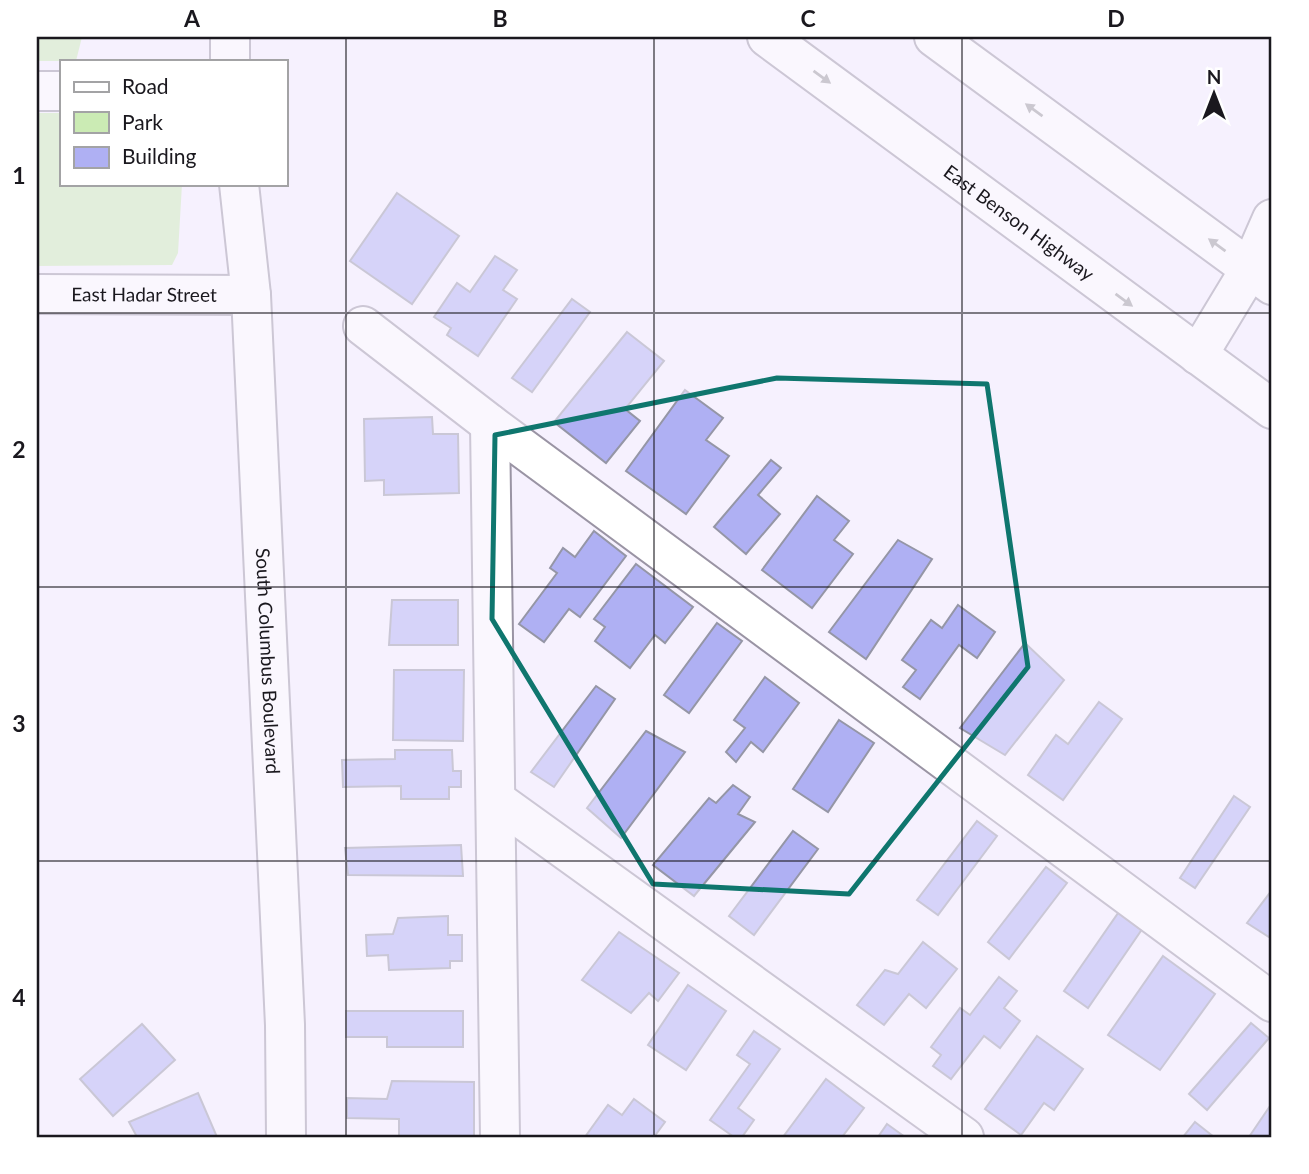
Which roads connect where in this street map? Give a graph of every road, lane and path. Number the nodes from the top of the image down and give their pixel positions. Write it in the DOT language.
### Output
graph roads {
  1 [pos="230,37"];
  2 [pos="767,37"];
  3 [pos="934,37"];
  4 [pos="230,60"];
  5 [pos="37,91"];
  6 [pos="60,91"];
  7 [pos="239,186"];
  8 [pos="1272,219"];
  9 [pos="1261,277"];
  10 [pos="37,294"];
  11 [pos="251,295"];
  12 [pos="363,326"];
  13 [pos="1198,355"];
  14 [pos="1272,409"];
  15 [pos="490,424"];
  16 [pos="496,800"];
  17 [pos="1272,1002"];
  18 [pos="286,1137"];
  19 [pos="500,1137"];
  20 [pos="964,1137"];
  1 -- 4 [label="street"];
  2 -- 13 [label="street, East Benson Highway, one-way"];
  9 -- 3 [label="street, one-way"];
  5 -- 6 [label="street"];
  7 -- 11 [label="street, South Columbus Boulevard"];
  8 -- 9 [label="street"];
  9 -- 13 [label="street"];
  10 -- 11 [label="street, East Hadar Street"];
  11 -- 18 [label="street, South Columbus Boulevard"];
  12 -- 15 [label="street"];
  13 -- 14 [label="street, East Benson Highway"];
  15 -- 16 [label="street"];
  15 -- 17 [label="street"];
  16 -- 19 [label="street"];
  16 -- 20 [label="street"];
}
